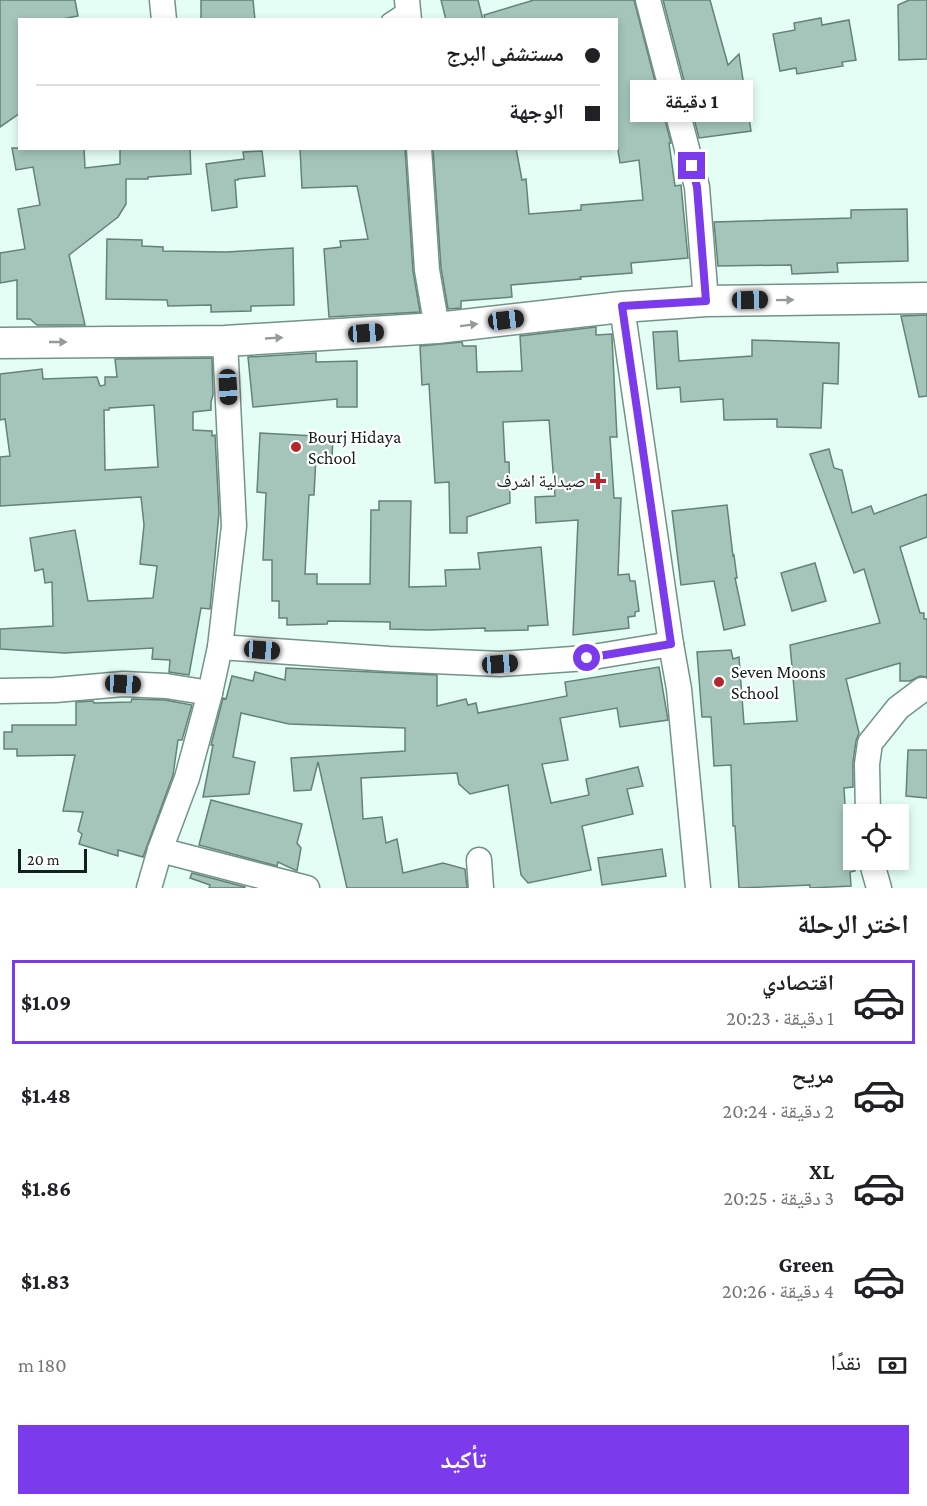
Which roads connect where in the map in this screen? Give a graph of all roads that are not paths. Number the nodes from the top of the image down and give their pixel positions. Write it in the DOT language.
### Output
graph roads {
  1 [pos="162,0"];
  2 [pos="648,0"];
  3 [pos="164,18"];
  4 [pos="419,150"];
  5 [pos="927,298"];
  6 [pos="706,301"];
  7 [pos="622,306"];
  8 [pos="437,328"];
  9 [pos="225,341"];
  10 [pos="0,342"];
  11 [pos="671,644"];
  12 [pos="220,647"];
  13 [pos="922,690"];
  14 [pos="0,691"];
  15 [pos="210,693"];
  16 [pos="868,804"];
  17 [pos="160,850"];
  18 [pos="479,860"];
  19 [pos="874,870"];
  20 [pos="149,888"];
  21 [pos="307,888"];
  22 [pos="481,888"];
  23 [pos="698,888"];
  24 [pos="879,888"];
  1 -- 3 [label="street"];
  2 -- 6 [label="street"];
  4 -- 8 [label="street"];
  6 -- 5 [label="street, one-way"];
  6 -- 7 [label="street"];
  8 -- 7 [label="street, one-way"];
  7 -- 11 [label="street"];
  9 -- 8 [label="street, one-way"];
  10 -- 9 [label="street, one-way"];
  9 -- 12 [label="street"];
  11 -- 12 [label="street"];
  11 -- 23 [label="street"];
  12 -- 15 [label="street"];
  13 -- 16 [label="street"];
  14 -- 15 [label="street"];
  15 -- 17 [label="street"];
  17 -- 20 [label="street"];
  17 -- 21 [label="street"];
  18 -- 22 [label="street"];
  19 -- 24 [label="street"];
}
